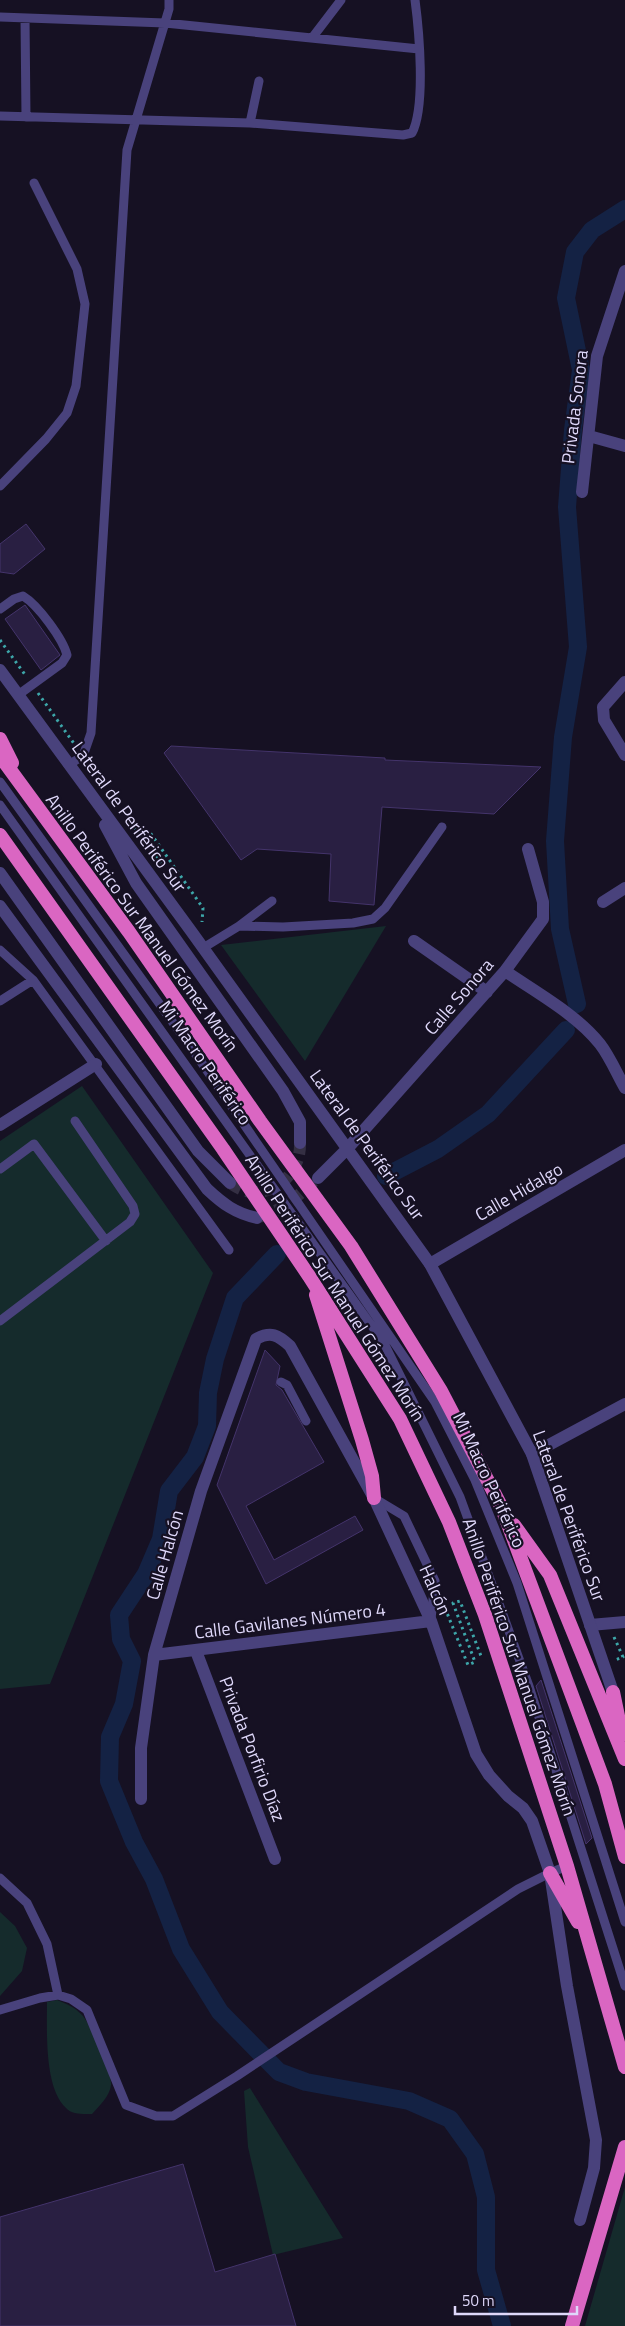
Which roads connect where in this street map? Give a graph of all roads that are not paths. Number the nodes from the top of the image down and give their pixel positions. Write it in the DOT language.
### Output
graph roads {
  1 [pos="169,0"];
  2 [pos="342,0"];
  3 [pos="415,0"];
  4 [pos="0,17"];
  5 [pos="25,18"];
  6 [pos="165,23"];
  7 [pos="312,38"];
  8 [pos="419,49"];
  9 [pos="259,81"];
  10 [pos="0,116"];
  11 [pos="26,117"];
  12 [pos="136,120"];
  13 [pos="250,123"];
  14 [pos="34,183"];
  15 [pos="625,271"];
  16 [pos="619,307"];
  17 [pos="589,436"];
  18 [pos="625,446"];
  19 [pos="0,486"];
  20 [pos="582,492"];
  21 [pos="0,609"];
  22 [pos="0,670"];
  23 [pos="625,682"];
  24 [pos="18,694"];
  25 [pos="0,739"];
  26 [pos="625,755"];
  27 [pos="0,756"];
  28 [pos="68,765"];
  29 [pos="81,781"];
  30 [pos="0,782"];
  31 [pos="25,791"];
  32 [pos="0,805"];
  33 [pos="442,827"];
  34 [pos="0,835"];
  35 [pos="528,848"];
  36 [pos="0,873"];
  37 [pos="625,888"];
  38 [pos="272,901"];
  39 [pos="603,902"];
  40 [pos="0,906"];
  41 [pos="238,926"];
  42 [pos="414,941"];
  43 [pos="203,948"];
  44 [pos="0,950"];
  45 [pos="505,971"];
  46 [pos="33,980"];
  47 [pos="487,992"];
  48 [pos="0,1001"];
  49 [pos="96,1064"];
  50 [pos="625,1088"];
  51 [pos="75,1121"];
  52 [pos="0,1124"];
  53 [pos="300,1143"];
  54 [pos="348,1148"];
  55 [pos="625,1150"];
  56 [pos="0,1169"];
  57 [pos="318,1178"];
  58 [pos="230,1183"];
  59 [pos="256,1218"];
  60 [pos="106,1241"];
  61 [pos="229,1250"];
  62 [pos="430,1264"];
  63 [pos="309,1276"];
  64 [pos="0,1321"];
  65 [pos="266,1334"];
  66 [pos="281,1382"];
  67 [pos="625,1404"];
  68 [pos="306,1421"];
  69 [pos="532,1454"];
  70 [pos="374,1498"];
  71 [pos="502,1508"];
  72 [pos="430,1621"];
  73 [pos="625,1622"];
  74 [pos="590,1626"];
  75 [pos="196,1651"];
  76 [pos="154,1655"];
  77 [pos="613,1692"];
  78 [pos="625,1715"];
  79 [pos="625,1723"];
  80 [pos="625,1748"];
  81 [pos="625,1759"];
  82 [pos="605,1784"];
  83 [pos="141,1799"];
  84 [pos="625,1839"];
  85 [pos="625,1857"];
  86 [pos="276,1859"];
  87 [pos="567,1866"];
  88 [pos="550,1872"];
  89 [pos="0,1878"];
  90 [pos="625,1922"];
  91 [pos="590,1943"];
  92 [pos="625,1986"];
  93 [pos="58,1995"];
  94 [pos="0,2010"];
  95 [pos="625,2066"];
  96 [pos="625,2147"];
  97 [pos="580,2220"];
  98 [pos="572,2326"];
  1 -- 6 [label="lane"];
  2 -- 7 [label="lane"];
  3 -- 8 [label="lane"];
  4 -- 5 [label="lane"];
  5 -- 6 [label="lane"];
  5 -- 11 [label="lane"];
  6 -- 7 [label="lane"];
  6 -- 12 [label="lane"];
  7 -- 8 [label="lane"];
  8 -- 13 [label="lane"];
  9 -- 13 [label="lane"];
  10 -- 11 [label="lane"];
  11 -- 12 [label="lane"];
  12 -- 13 [label="lane"];
  12 -- 28 [label="lane"];
  14 -- 19 [label="lane"];
  15 -- 16 [label="street, Privada Sonora"];
  16 -- 17 [label="street, Privada Sonora"];
  17 -- 18 [label="street"];
  17 -- 20 [label="street, Privada Sonora"];
  21 -- 24 [label="lane"];
  22 -- 24 [label="street, Lateral de Periférico Sur"];
  23 -- 26 [label="street"];
  24 -- 28 [label="street, Lateral de Periférico Sur"];
  25 -- 31 [label="highway"];
  27 -- 31 [label="highway, Anillo Periférico Sur Manuel Gómez Morín"];
  28 -- 29 [label="street, Lateral de Periférico Sur"];
  29 -- 43 [label="street, Lateral de Periférico Sur"];
  29 -- 53 [label="street"];
  30 -- 90 [label="lane, Mi Macro Periférico"];
  31 -- 71 [label="highway, Anillo Periférico Sur Manuel Gómez Morín"];
  32 -- 92 [label="lane, Mi Macro Periférico"];
  33 -- 41 [label="lane"];
  34 -- 63 [label="highway, Anillo Periférico Sur Manuel Gómez Morín"];
  35 -- 45 [label="street, Calle Sonora"];
  36 -- 58 [label="street"];
  37 -- 39 [label="street"];
  38 -- 41 [label="lane"];
  40 -- 59 [label="street"];
  41 -- 43 [label="lane"];
  42 -- 47 [label="street"];
  43 -- 54 [label="street, Lateral de Periférico Sur"];
  44 -- 46 [label="lane"];
  45 -- 47 [label="street, Calle Sonora"];
  45 -- 50 [label="street"];
  46 -- 48 [label="lane"];
  46 -- 49 [label="lane"];
  47 -- 54 [label="street, Calle Sonora"];
  49 -- 52 [label="street"];
  49 -- 61 [label="lane"];
  51 -- 60 [label="lane"];
  54 -- 57 [label="street, Calle Sonora"];
  54 -- 62 [label="street, Lateral de Periférico Sur"];
  55 -- 62 [label="street, Calle Hidalgo"];
  56 -- 60 [label="lane"];
  60 -- 64 [label="lane"];
  62 -- 69 [label="street, Lateral de Periférico Sur"];
  63 -- 70 [label="highway"];
  63 -- 87 [label="highway, Anillo Periférico Sur Manuel Gómez Morín"];
  65 -- 70 [label="street, Halcón"];
  65 -- 76 [label="street, Calle Halcón"];
  66 -- 68 [label="lane"];
  67 -- 69 [label="street"];
  69 -- 74 [label="street, Lateral de Periférico Sur"];
  70 -- 72 [label="street, Halcón"];
  70 -- 72 [label="lane"];
  71 -- 81 [label="highway"];
  71 -- 82 [label="highway, Anillo Periférico Sur Manuel Gómez Morín"];
  72 -- 75 [label="street, Calle Gavilanes Número 4"];
  72 -- 88 [label="street, Halcón"];
  73 -- 74 [label="street"];
  74 -- 77 [label="street, Lateral de Periférico Sur"];
  75 -- 76 [label="street, Calle Gavilanes Número 4"];
  75 -- 86 [label="street, Privada Porfirio Díaz"];
  76 -- 83 [label="street, Calle Halcón"];
  77 -- 78 [label="highway"];
  77 -- 79 [label="highway"];
  77 -- 80 [label="highway"];
  82 -- 84 [label="highway"];
  82 -- 85 [label="highway, Anillo Periférico Sur Manuel Gómez Morín"];
  87 -- 88 [label="lane"];
  87 -- 91 [label="highway, Anillo Periférico Sur Manuel Gómez Morín"];
  88 -- 91 [label="highway"];
  88 -- 93 [label="lane"];
  88 -- 97 [label="street, Halcón"];
  89 -- 93 [label="lane"];
  91 -- 95 [label="highway, Anillo Periférico Sur Manuel Gómez Morín"];
  93 -- 94 [label="lane"];
  96 -- 98 [label="highway"];
}
